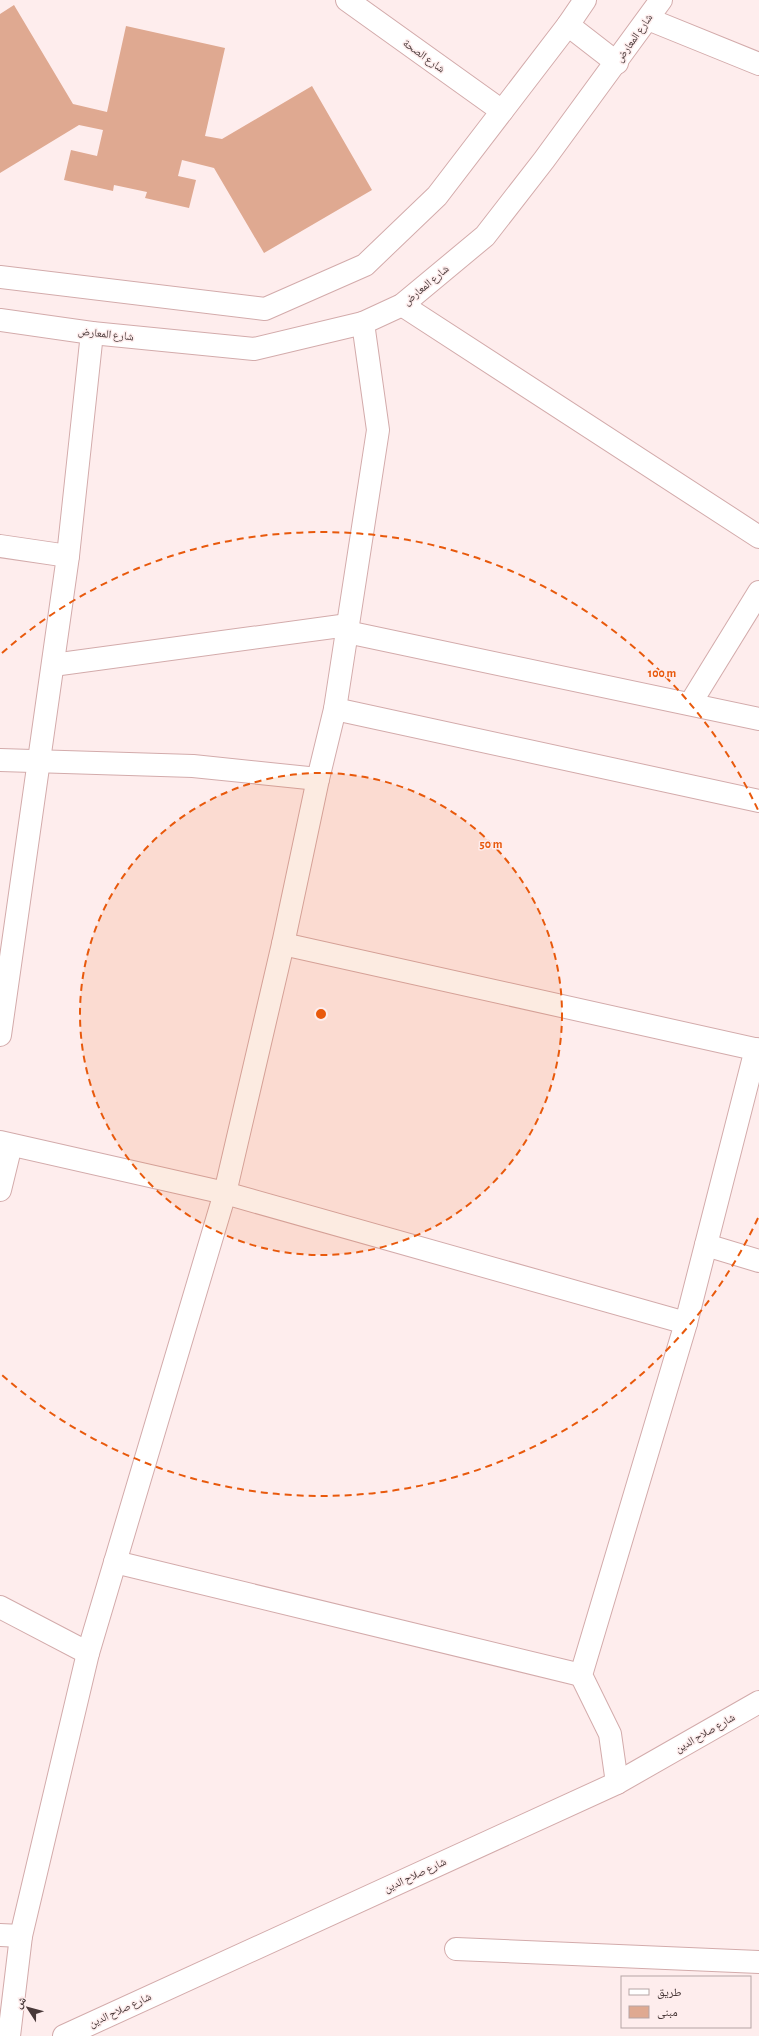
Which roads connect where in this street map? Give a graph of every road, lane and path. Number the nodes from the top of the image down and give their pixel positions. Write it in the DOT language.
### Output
graph roads {
  1 [pos="347,0"];
  2 [pos="586,0"];
  3 [pos="661,0"];
  4 [pos="648,19"];
  5 [pos="568,25"];
  6 [pos="617,64"];
  7 [pos="759,64"];
  8 [pos="502,111"];
  9 [pos="0,276"];
  10 [pos="402,305"];
  11 [pos="0,320"];
  12 [pos="363,323"];
  13 [pos="92,334"];
  14 [pos="759,537"];
  15 [pos="0,546"];
  16 [pos="68,556"];
  17 [pos="759,592"];
  18 [pos="347,632"];
  19 [pos="51,675"];
  20 [pos="690,704"];
  21 [pos="336,709"];
  22 [pos="759,719"];
  23 [pos="0,760"];
  24 [pos="39,761"];
  25 [pos="318,778"];
  26 [pos="759,800"];
  27 [pos="283,944"];
  28 [pos="0,1035"];
  29 [pos="758,1050"];
  30 [pos="5,1143"];
  31 [pos="0,1190"];
  32 [pos="224,1194"];
  33 [pos="706,1245"];
  34 [pos="759,1261"];
  35 [pos="686,1323"];
  36 [pos="115,1562"];
  37 [pos="0,1607"];
  38 [pos="88,1653"];
  39 [pos="580,1675"];
  40 [pos="759,1702"];
  41 [pos="617,1783"];
  42 [pos="0,1935"];
  43 [pos="22,1936"];
  44 [pos="456,1949"];
  45 [pos="759,1962"];
  46 [pos="9,2036"];
  47 [pos="64,2036"];
  1 -- 8 [label="street, شارع الصحة"];
  2 -- 5 [label="street"];
  3 -- 4 [label="street, شارع المعارض"];
  4 -- 6 [label="street, شارع المعارض"];
  4 -- 7 [label="street"];
  5 -- 6 [label="street"];
  5 -- 8 [label="street"];
  6 -- 10 [label="street, شارع المعارض"];
  8 -- 9 [label="street"];
  10 -- 12 [label="street, شارع المعارض"];
  10 -- 14 [label="street"];
  11 -- 13 [label="street, شارع المعارض"];
  12 -- 13 [label="street, شارع المعارض"];
  12 -- 18 [label="street"];
  13 -- 16 [label="street"];
  15 -- 16 [label="street"];
  16 -- 19 [label="street"];
  17 -- 20 [label="street"];
  18 -- 19 [label="street"];
  18 -- 20 [label="street"];
  18 -- 21 [label="street"];
  19 -- 24 [label="street"];
  20 -- 22 [label="street"];
  21 -- 25 [label="street"];
  21 -- 26 [label="street"];
  23 -- 24 [label="street"];
  24 -- 25 [label="street"];
  24 -- 28 [label="street"];
  25 -- 27 [label="street"];
  27 -- 29 [label="street"];
  27 -- 32 [label="street"];
  29 -- 33 [label="street"];
  30 -- 31 [label="street"];
  30 -- 32 [label="street"];
  32 -- 35 [label="street"];
  32 -- 36 [label="street"];
  33 -- 34 [label="street"];
  33 -- 35 [label="street"];
  35 -- 39 [label="street"];
  36 -- 38 [label="street"];
  36 -- 39 [label="street"];
  37 -- 38 [label="street"];
  38 -- 43 [label="street"];
  39 -- 41 [label="street"];
  40 -- 41 [label="street, شارع صلاح الدين"];
  41 -- 47 [label="street, شارع صلاح الدين"];
  42 -- 43 [label="street"];
  43 -- 46 [label="street"];
  44 -- 45 [label="street"];
}
